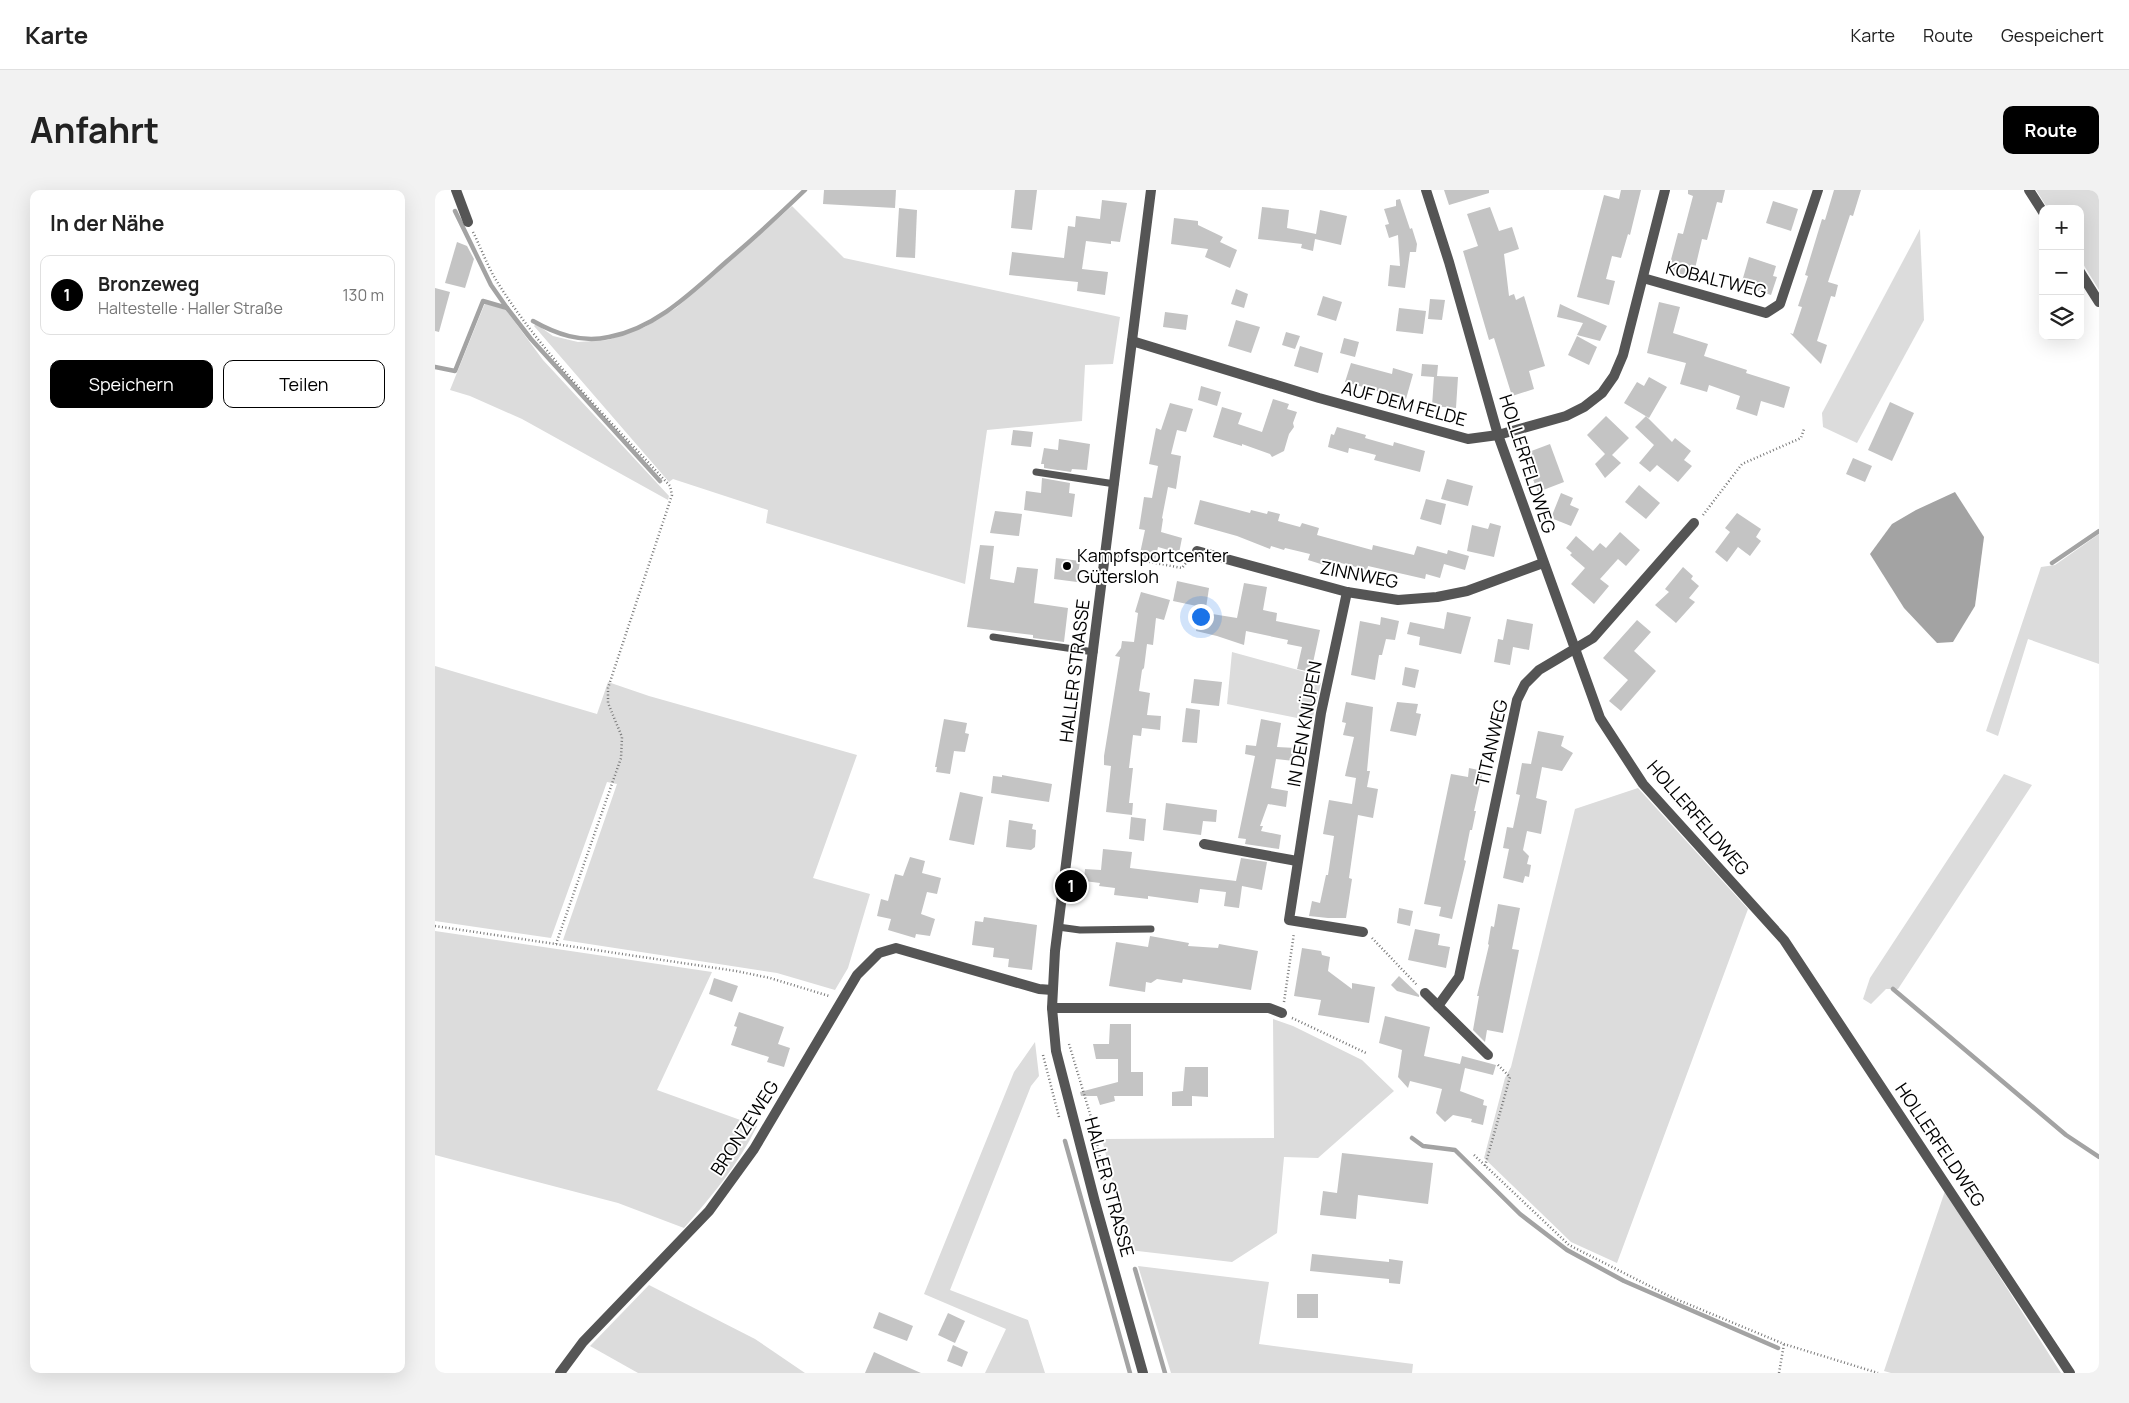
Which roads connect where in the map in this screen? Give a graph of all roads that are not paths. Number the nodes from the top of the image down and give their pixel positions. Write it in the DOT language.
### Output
graph roads {
  1 [pos="456,190"];
  2 [pos="1151,190"];
  3 [pos="1426,190"];
  4 [pos="1665,190"];
  5 [pos="1818,190"];
  6 [pos="2029,190"];
  7 [pos="2039,206"];
  8 [pos="468,222"];
  9 [pos="1643,278"];
  10 [pos="2084,278"];
  11 [pos="2099,302"];
  12 [pos="1132,341"];
  13 [pos="1498,435"];
  14 [pos="1036,472"];
  15 [pos="1115,484"];
  16 [pos="1694,523"];
  17 [pos="1197,551"];
  18 [pos="1543,563"];
  19 [pos="1347,592"];
  20 [pos="993,637"];
  21 [pos="1574,650"];
  22 [pos="1093,652"];
  23 [pos="1204,844"];
  24 [pos="1297,861"];
  25 [pos="1058,927"];
  26 [pos="1151,929"];
  27 [pos="1363,932"];
  28 [pos="1052,990"];
  29 [pos="1425,993"];
  30 [pos="1438,1006"];
  31 [pos="1052,1008"];
  32 [pos="1282,1013"];
  33 [pos="1488,1055"];
  34 [pos="560,1373"];
  35 [pos="1143,1373"];
  36 [pos="2070,1373"];
  1 -- 8 [label="street"];
  2 -- 12 [label="street, HALLER STRASSE"];
  3 -- 13 [label="street, HOLLERFELDWEG"];
  4 -- 9 [label="street, AUF DEM FELDE"];
  5 -- 9 [label="street, KOBALTWEG"];
  6 -- 7 [label="street"];
  9 -- 13 [label="street, AUF DEM FELDE"];
  10 -- 11 [label="street"];
  12 -- 13 [label="street, AUF DEM FELDE"];
  12 -- 15 [label="street, HALLER STRASSE"];
  13 -- 18 [label="street, HOLLERFELDWEG"];
  14 -- 15 [label="lane"];
  15 -- 22 [label="street, HALLER STRASSE"];
  16 -- 21 [label="street, TITANWEG"];
  17 -- 19 [label="street, ZINNWEG"];
  18 -- 19 [label="street, ZINNWEG"];
  18 -- 21 [label="street, HOLLERFELDWEG"];
  19 -- 24 [label="street, IN DEN KNÜPEN"];
  20 -- 22 [label="lane"];
  21 -- 30 [label="street, TITANWEG"];
  21 -- 36 [label="street, HOLLERFELDWEG"];
  22 -- 25 [label="street, HALLER STRASSE"];
  23 -- 24 [label="street"];
  24 -- 27 [label="street, IN DEN KNÜPEN"];
  25 -- 26 [label="lane"];
  25 -- 28 [label="street, HALLER STRASSE"];
  28 -- 31 [label="street, HALLER STRASSE"];
  28 -- 34 [label="street, BRONZEWEG"];
  29 -- 30 [label="street"];
  30 -- 33 [label="street"];
  31 -- 32 [label="street"];
  31 -- 35 [label="street, HALLER STRASSE"];
}
